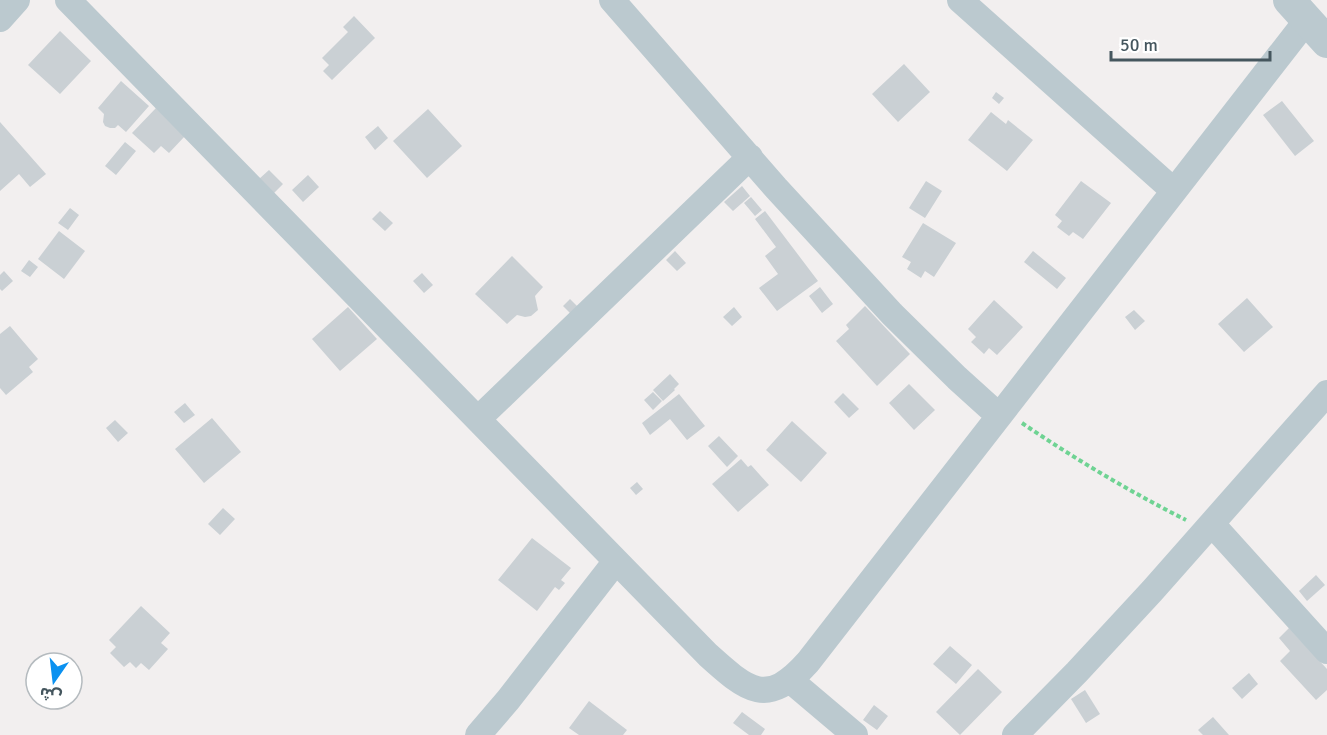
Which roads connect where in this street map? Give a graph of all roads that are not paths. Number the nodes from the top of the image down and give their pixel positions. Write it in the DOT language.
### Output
graph roads {
  1 [pos="17,0"];
  2 [pos="68,0"];
  3 [pos="612,0"];
  4 [pos="960,0"];
  5 [pos="0,19"];
  6 [pos="1308,20"];
  7 [pos="750,157"];
  8 [pos="1174,191"];
  9 [pos="1327,393"];
  10 [pos="1002,413"];
  11 [pos="477,419"];
  12 [pos="1209,527"];
  13 [pos="616,561"];
  14 [pos="1327,651"];
  15 [pos="790,680"];
  16 [pos="478,735"];
  17 [pos="855,735"];
  18 [pos="1015,735"];
  1 -- 5 [label="street"];
  2 -- 11 [label="street"];
  3 -- 7 [label="street"];
  4 -- 8 [label="street"];
  6 -- 8 [label="street"];
  7 -- 10 [label="street"];
  7 -- 11 [label="street"];
  8 -- 10 [label="street"];
  9 -- 12 [label="street"];
  10 -- 15 [label="street"];
  11 -- 13 [label="street"];
  12 -- 14 [label="street"];
  12 -- 18 [label="street"];
  13 -- 15 [label="street"];
  13 -- 16 [label="street"];
  15 -- 17 [label="street"];
}
